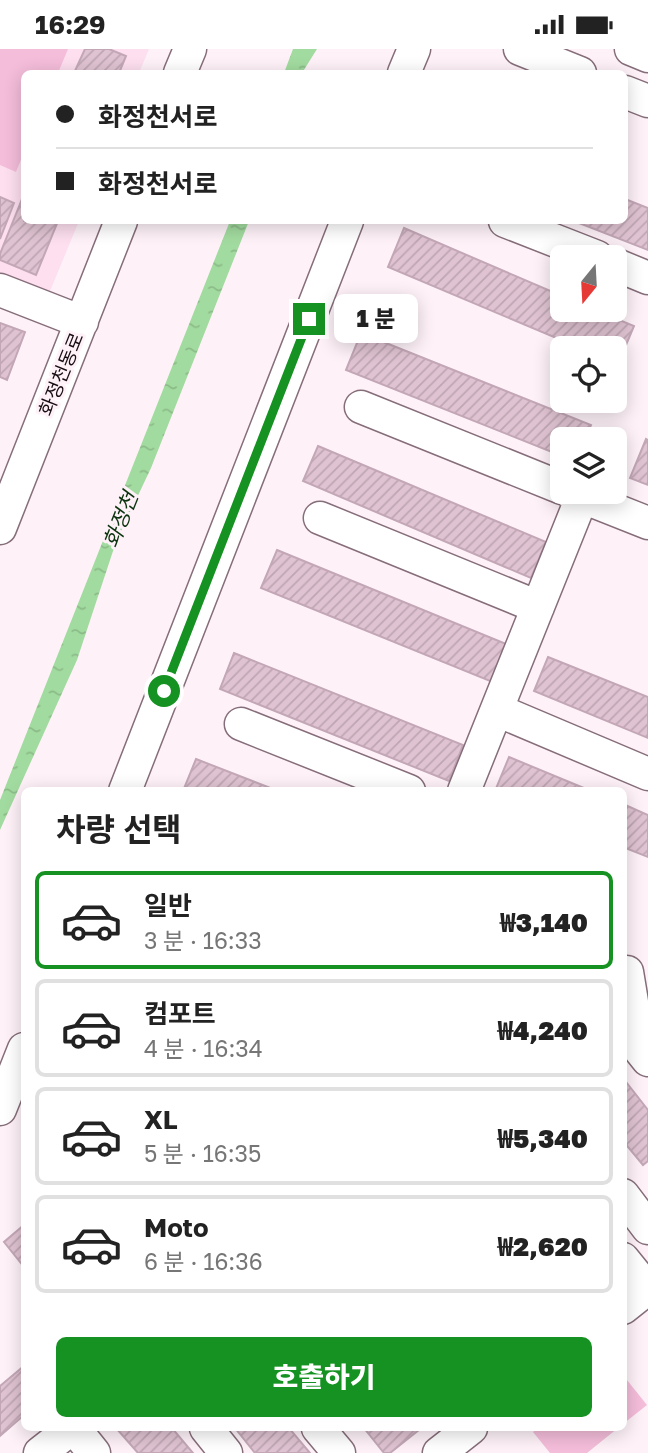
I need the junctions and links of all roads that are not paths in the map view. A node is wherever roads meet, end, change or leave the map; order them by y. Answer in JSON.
{"nodes":[{"id":1,"x":190,"y":49,"type":"edge"},
{"id":2,"x":414,"y":49,"type":"edge"},
{"id":3,"x":520,"y":49,"type":"edge"},
{"id":4,"x":631,"y":49,"type":"edge"},
{"id":5,"x":648,"y":56,"type":"edge"},
{"id":6,"x":181,"y":70,"type":"edge"},
{"id":7,"x":405,"y":70,"type":"edge"},
{"id":8,"x":572,"y":70,"type":"edge"},
{"id":9,"x":628,"y":93,"type":"edge"},
{"id":10,"x":648,"y":101,"type":"edge"},
{"id":11,"x":120,"y":224,"type":"edge"},
{"id":12,"x":346,"y":224,"type":"edge"},
{"id":13,"x":513,"y":224,"type":"edge"},
{"id":14,"x":566,"y":245,"type":"edge"},
{"id":15,"x":627,"y":269,"type":"edge"},
{"id":16,"x":648,"y":278,"type":"edge"},
{"id":17,"x":0,"y":290,"type":"edge"},
{"id":18,"x":82,"y":322,"type":"junction"},
{"id":19,"x":360,"y":407,"type":"dead end"},
{"id":20,"x":550,"y":484,"type":"edge"},
{"id":21,"x":568,"y":504,"type":"edge"},
{"id":22,"x":601,"y":504,"type":"edge"},
{"id":23,"x":320,"y":518,"type":"dead end"},
{"id":24,"x":648,"y":523,"type":"edge"},
{"id":25,"x":0,"y":528,"type":"edge"},
{"id":26,"x":538,"y":607,"type":"junction"},
{"id":27,"x":497,"y":710,"type":"junction"},
{"id":28,"x":241,"y":724,"type":"dead end"},
{"id":29,"x":648,"y":774,"type":"edge"},
{"id":30,"x":127,"y":787,"type":"edge"},
{"id":31,"x":399,"y":787,"type":"edge"},
{"id":32,"x":466,"y":787,"type":"edge"},
{"id":33,"x":633,"y":971,"type":"edge"},
{"id":34,"x":17,"y":1060,"type":"edge"},
{"id":35,"x":648,"y":1060,"type":"edge"},
{"id":36,"x":0,"y":1109,"type":"edge"},
{"id":37,"x":627,"y":1268,"type":"edge"},
{"id":38,"x":639,"y":1296,"type":"edge"},
{"id":39,"x":69,"y":1431,"type":"edge"},
{"id":40,"x":76,"y":1431,"type":"edge"},
{"id":41,"x":208,"y":1431,"type":"edge"},
{"id":42,"x":321,"y":1431,"type":"edge"},
{"id":43,"x":40,"y":1453,"type":"edge"},
{"id":44,"x":94,"y":1453,"type":"edge"},
{"id":45,"x":226,"y":1453,"type":"edge"},
{"id":46,"x":339,"y":1453,"type":"edge"}],
"edges":[{"from":1,"to":6,"type":"street"},
{"from":2,"to":7,"type":"street"},
{"from":3,"to":8,"type":"street"},
{"from":4,"to":5,"type":"street"},
{"from":9,"to":10,"type":"street"},
{"from":11,"to":18,"type":"street","name":"화정천동로"},
{"from":12,"to":30,"type":"street"},
{"from":13,"to":14,"type":"street"},
{"from":15,"to":16,"type":"street"},
{"from":17,"to":18,"type":"street"},
{"from":18,"to":25,"type":"street","name":"화정천동로"},
{"from":19,"to":20,"type":"street"},
{"from":21,"to":26,"type":"street"},
{"from":22,"to":24,"type":"street"},
{"from":23,"to":26,"type":"street"},
{"from":26,"to":27,"type":"street"},
{"from":27,"to":29,"type":"street"},
{"from":27,"to":32,"type":"street"},
{"from":28,"to":31,"type":"street"},
{"from":33,"to":35,"type":"street"},
{"from":34,"to":36,"type":"street"},
{"from":37,"to":38,"type":"street"},
{"from":39,"to":43,"type":"street"},
{"from":40,"to":44,"type":"street"},
{"from":41,"to":45,"type":"street"},
{"from":42,"to":46,"type":"street"}]}
